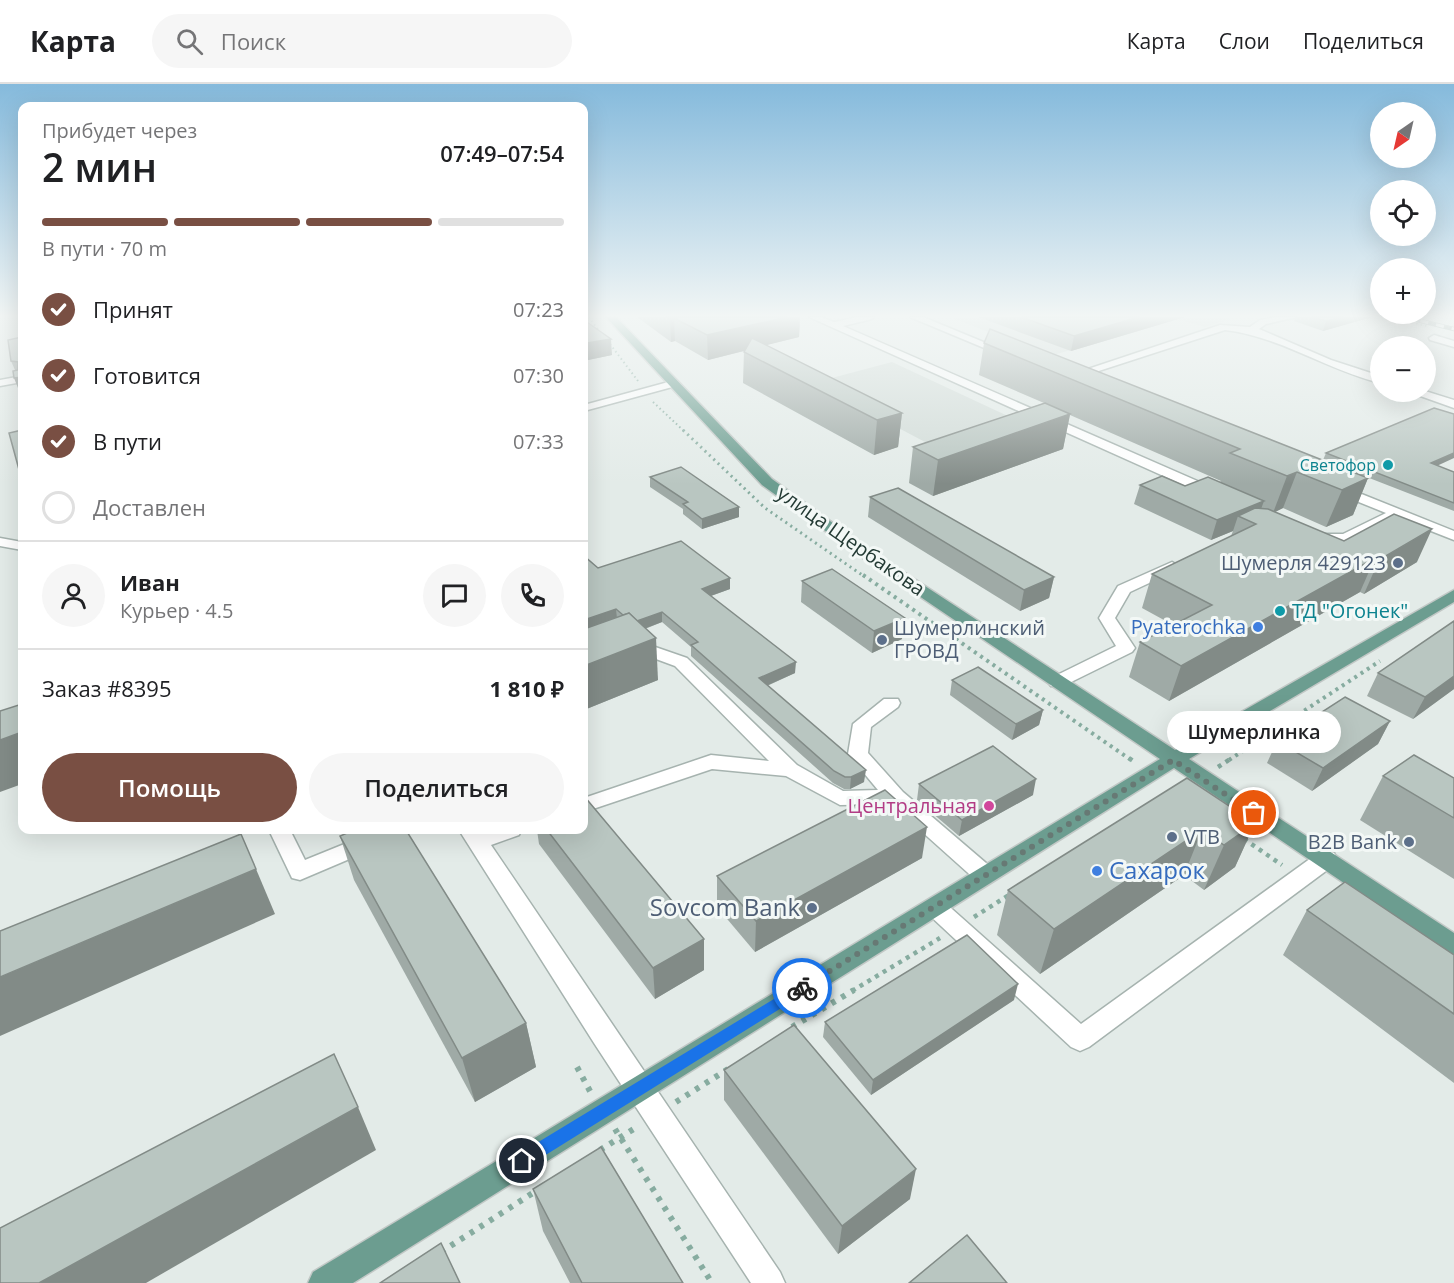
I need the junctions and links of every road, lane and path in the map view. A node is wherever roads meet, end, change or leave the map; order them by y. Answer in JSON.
{"nodes":[{"id":1,"x":662,"y":373,"type":"edge"},
{"id":2,"x":943,"y":373,"type":"edge"},
{"id":3,"x":1072,"y":373,"type":"edge"},
{"id":4,"x":18,"y":380,"type":"edge"},
{"id":5,"x":0,"y":383,"type":"edge"},
{"id":6,"x":672,"y":384,"type":"junction"},
{"id":7,"x":1089,"y":387,"type":"edge"},
{"id":8,"x":1436,"y":398,"type":"edge"},
{"id":9,"x":1454,"y":404,"type":"edge"},
{"id":10,"x":588,"y":407,"type":"edge"},
{"id":11,"x":1331,"y":486,"type":"edge"},
{"id":12,"x":1224,"y":498,"type":"edge"},
{"id":13,"x":1398,"y":513,"type":"junction"},
{"id":14,"x":1303,"y":535,"type":"edge"},
{"id":15,"x":1454,"y":536,"type":"edge"},
{"id":16,"x":0,"y":542,"type":"edge"},
{"id":17,"x":18,"y":545,"type":"edge"},
{"id":18,"x":1188,"y":559,"type":"edge"},
{"id":19,"x":1454,"y":595,"type":"edge"},
{"id":20,"x":614,"y":637,"type":"edge"},
{"id":21,"x":1386,"y":658,"type":"dead end"},
{"id":22,"x":1057,"y":682,"type":"junction"},
{"id":23,"x":891,"y":703,"type":"dead end"},
{"id":24,"x":1173,"y":760,"type":"junction"},
{"id":25,"x":790,"y":770,"type":"junction"},
{"id":26,"x":1201,"y":778,"type":"junction"},
{"id":27,"x":896,"y":797,"type":"junction"},
{"id":28,"x":588,"y":804,"type":"edge"},
{"id":29,"x":1233,"y":831,"type":"edge"},
{"id":30,"x":282,"y":834,"type":"edge"},
{"id":31,"x":389,"y":834,"type":"edge"},
{"id":32,"x":474,"y":835,"type":"edge"},
{"id":33,"x":1326,"y":859,"type":"junction"},
{"id":34,"x":985,"y":875,"type":"junction"},
{"id":35,"x":1300,"y":878,"type":"junction"},
{"id":36,"x":1017,"y":890,"type":"edge"},
{"id":37,"x":935,"y":906,"type":"junction"},
{"id":38,"x":957,"y":927,"type":"junction"},
{"id":39,"x":1454,"y":945,"type":"edge"},
{"id":40,"x":785,"y":1032,"type":"edge"},
{"id":41,"x":736,"y":1064,"type":"edge"},
{"id":42,"x":577,"y":1067,"type":"dead end"},
{"id":43,"x":640,"y":1089,"type":"junction"},
{"id":44,"x":601,"y":1112,"type":"junction"},
{"id":45,"x":657,"y":1114,"type":"junction"},
{"id":46,"x":621,"y":1137,"type":"junction"},
{"id":47,"x":591,"y":1156,"type":"edge"},
{"id":48,"x":541,"y":1188,"type":"edge"},
{"id":49,"x":432,"y":1258,"type":"edge"},
{"id":50,"x":324,"y":1283,"type":"edge"},
{"id":51,"x":712,"y":1283,"type":"edge"},
{"id":52,"x":769,"y":1283,"type":"edge"}],
"edges":[{"from":1,"to":6,"type":"main road","name":"улица Щербакова"},
{"from":2,"to":12,"type":"street"},
{"from":3,"to":7,"type":"street"},
{"from":4,"to":5,"type":"street"},
{"from":6,"to":10,"type":"street"},
{"from":6,"to":22,"type":"main road","name":"улица Щербакова"},
{"from":8,"to":9,"type":"street"},
{"from":11,"to":13,"type":"street"},
{"from":13,"to":14,"type":"street"},
{"from":13,"to":15,"type":"street"},
{"from":16,"to":17,"type":"street"},
{"from":18,"to":22,"type":"street"},
{"from":19,"to":24,"type":"main road"},
{"from":20,"to":25,"type":"street"},
{"from":21,"to":26,"type":"path"},
{"from":22,"to":24,"type":"main road","name":"улица Щербакова"},
{"from":23,"to":27,"type":"street"},
{"from":24,"to":26,"type":"main road","name":"улица Щербакова"},
{"from":24,"to":34,"type":"main road"},
{"from":25,"to":27,"type":"street"},
{"from":25,"to":28,"type":"street"},
{"from":26,"to":33,"type":"main road","name":"улица Щербакова"},
{"from":27,"to":34,"type":"street"},
{"from":29,"to":35,"type":"path"},
{"from":30,"to":31,"type":"street"},
{"from":32,"to":43,"type":"street"},
{"from":33,"to":35,"type":"street"},
{"from":33,"to":39,"type":"main road","name":"улица Щербакова"},
{"from":34,"to":37,"type":"main road"},
{"from":35,"to":38,"type":"street"},
{"from":36,"to":38,"type":"path"},
{"from":37,"to":38,"type":"street"},
{"from":37,"to":43,"type":"main road"},
{"from":38,"to":40,"type":"path"},
{"from":41,"to":45,"type":"path"},
{"from":42,"to":44,"type":"path"},
{"from":43,"to":44,"type":"main road"},
{"from":43,"to":45,"type":"street"},
{"from":44,"to":46,"type":"path"},
{"from":44,"to":50,"type":"main road"},
{"from":45,"to":46,"type":"path"},
{"from":45,"to":52,"type":"street"},
{"from":46,"to":47,"type":"path"},
{"from":46,"to":51,"type":"path"},
{"from":48,"to":49,"type":"path"}]}
